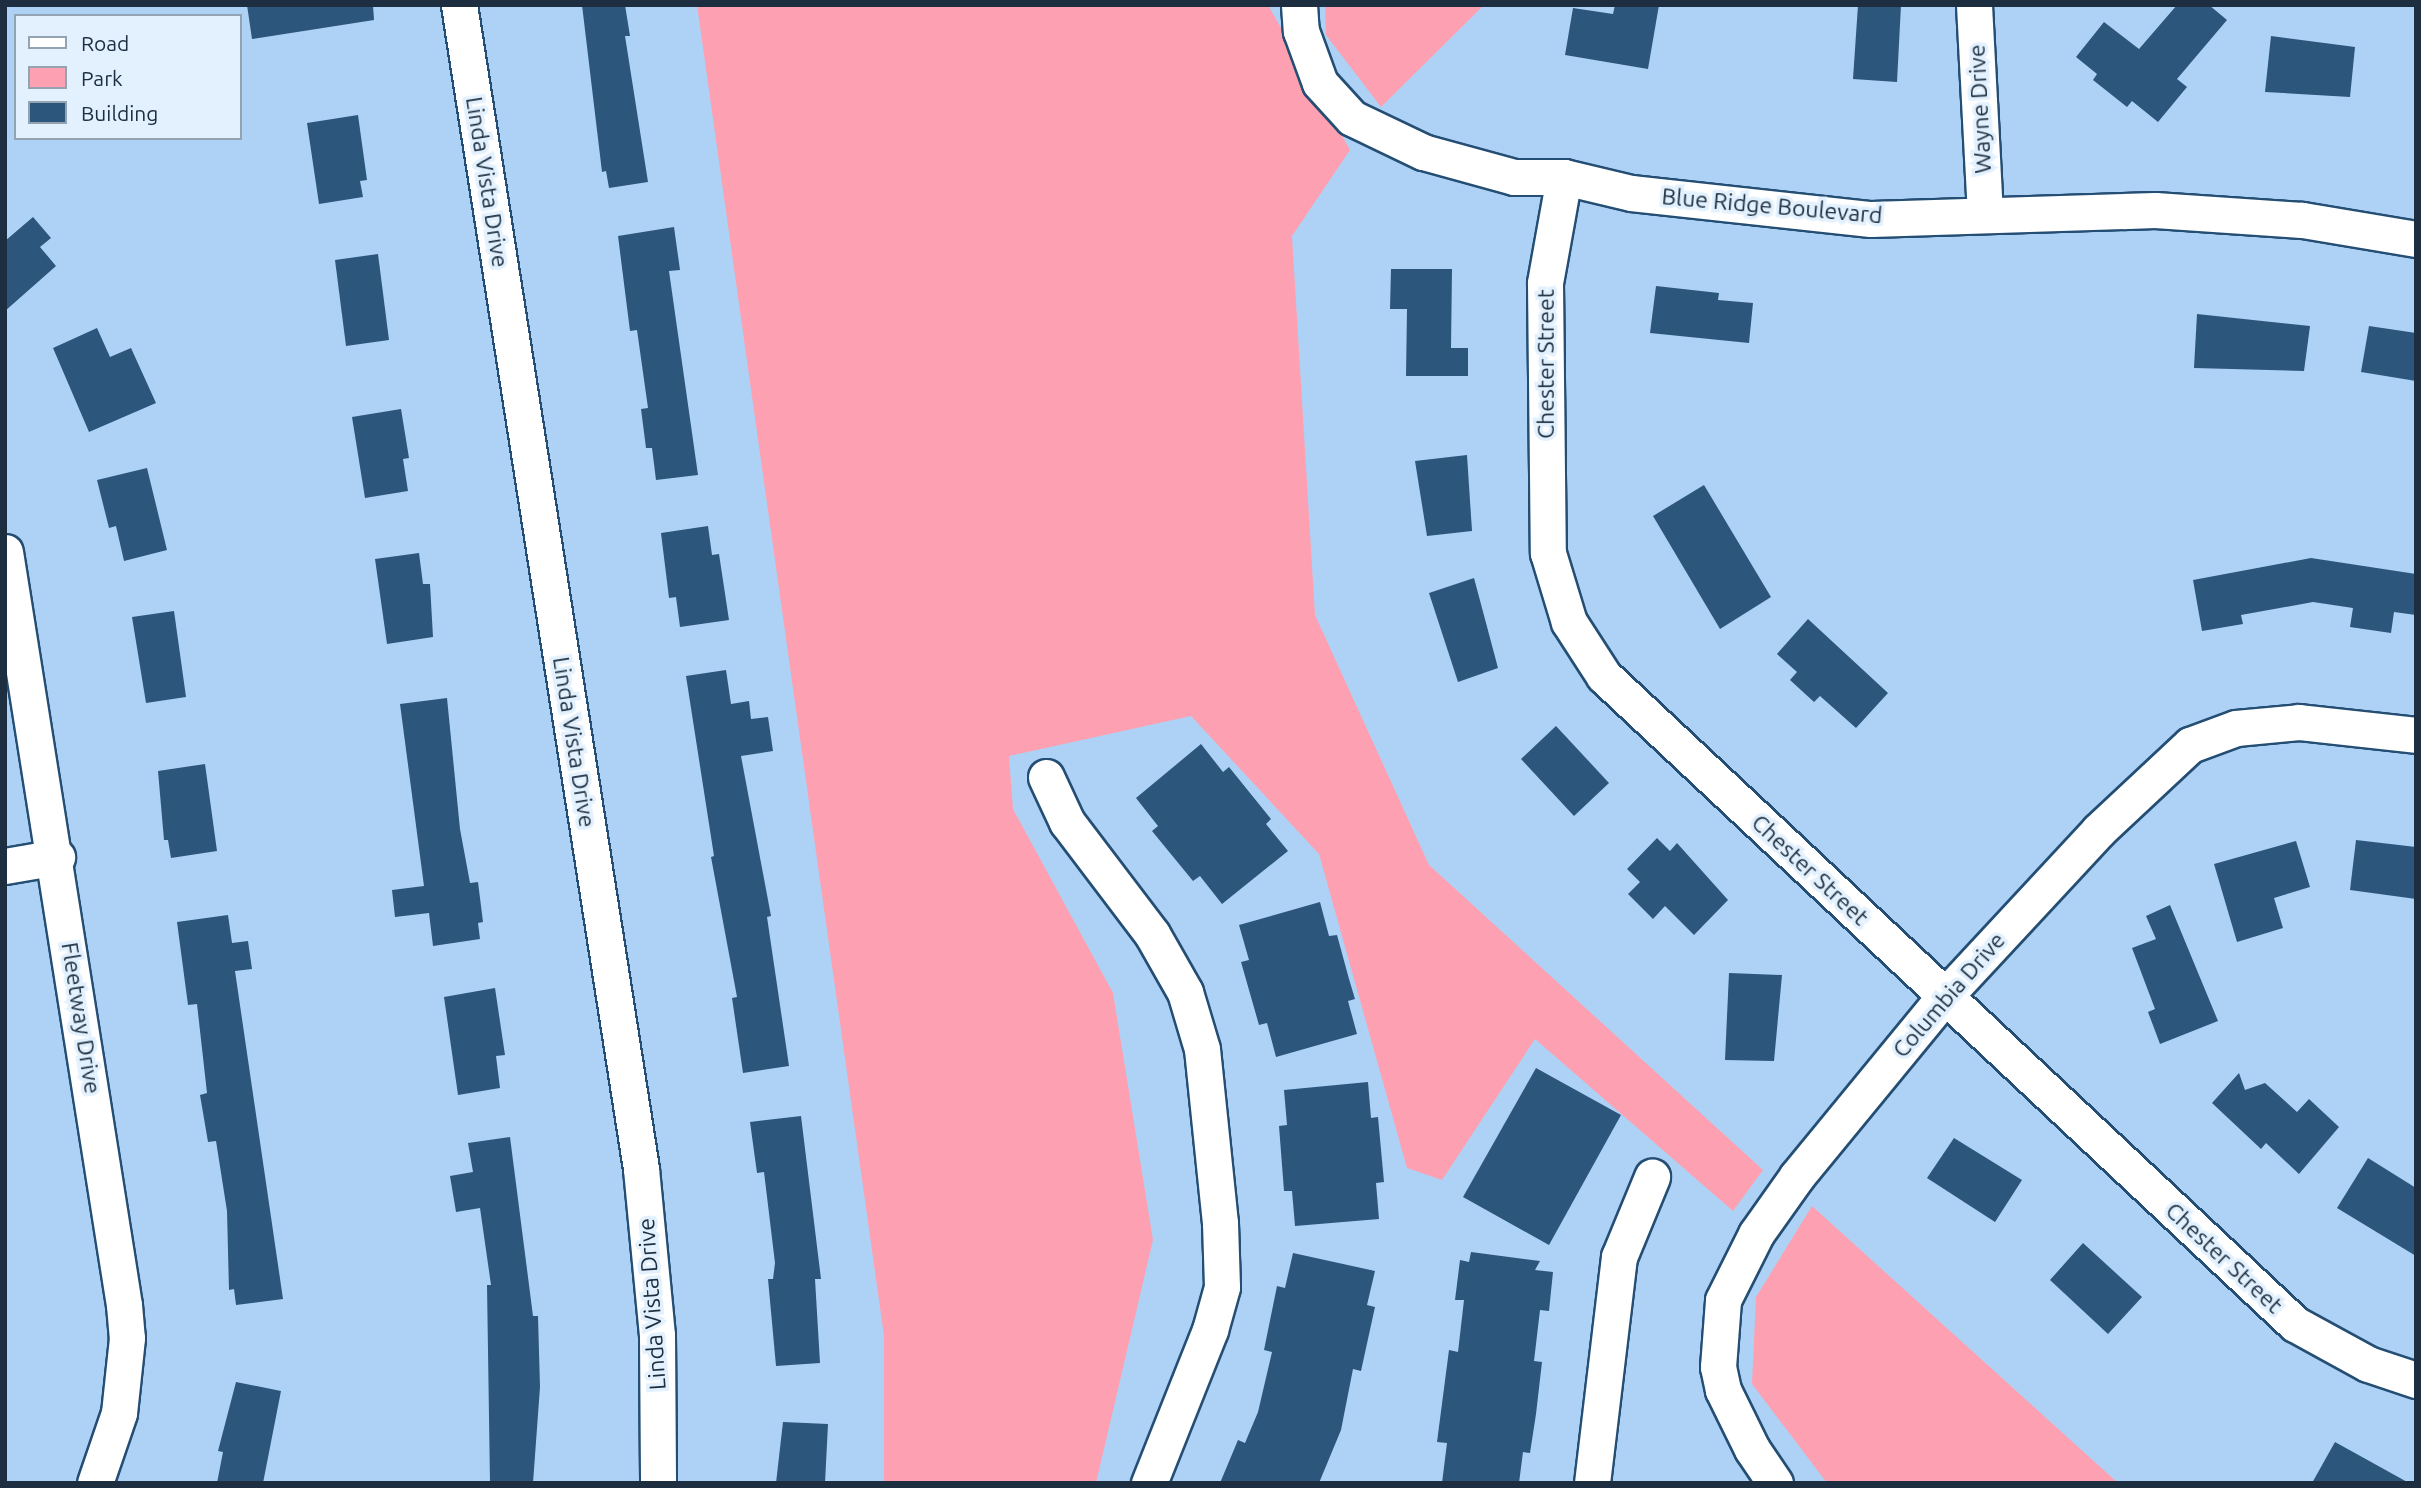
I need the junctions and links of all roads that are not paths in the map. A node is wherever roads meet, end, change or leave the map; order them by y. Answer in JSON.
{"nodes":[{"id":1,"x":458,"y":5,"type":"edge"},
{"id":2,"x":1298,"y":5,"type":"edge"},
{"id":3,"x":1974,"y":5,"type":"edge"},
{"id":4,"x":1564,"y":177,"type":"junction"},
{"id":5,"x":1985,"y":213,"type":"junction"},
{"id":6,"x":2416,"y":239,"type":"edge"},
{"id":7,"x":5,"y":552,"type":"edge"},
{"id":8,"x":2416,"y":735,"type":"edge"},
{"id":9,"x":1046,"y":777,"type":"dead end"},
{"id":10,"x":57,"y":858,"type":"junction"},
{"id":11,"x":5,"y":866,"type":"edge"},
{"id":12,"x":1944,"y":997,"type":"junction"},
{"id":13,"x":1652,"y":1177,"type":"dead end"},
{"id":14,"x":2416,"y":1380,"type":"edge"},
{"id":15,"x":95,"y":1483,"type":"edge"},
{"id":16,"x":658,"y":1483,"type":"edge"},
{"id":17,"x":1149,"y":1483,"type":"edge"},
{"id":18,"x":1592,"y":1483,"type":"edge"},
{"id":19,"x":1775,"y":1483,"type":"edge"}],
"edges":[{"from":1,"to":16,"type":"street","name":"Linda Vista Drive"},
{"from":2,"to":4,"type":"street","name":"Blue Ridge Boulevard"},
{"from":3,"to":5,"type":"street","name":"Wayne Drive"},
{"from":4,"to":5,"type":"street","name":"Blue Ridge Boulevard"},
{"from":4,"to":12,"type":"street","name":"Chester Street"},
{"from":5,"to":6,"type":"street","name":"Blue Ridge Boulevard"},
{"from":7,"to":10,"type":"street","name":"Fleetway Drive"},
{"from":8,"to":12,"type":"street","name":"Columbia Drive"},
{"from":9,"to":17,"type":"street"},
{"from":10,"to":11,"type":"street"},
{"from":10,"to":15,"type":"street","name":"Fleetway Drive"},
{"from":12,"to":14,"type":"street","name":"Chester Street"},
{"from":12,"to":19,"type":"street","name":"Columbia Drive"},
{"from":13,"to":18,"type":"street"}]}
